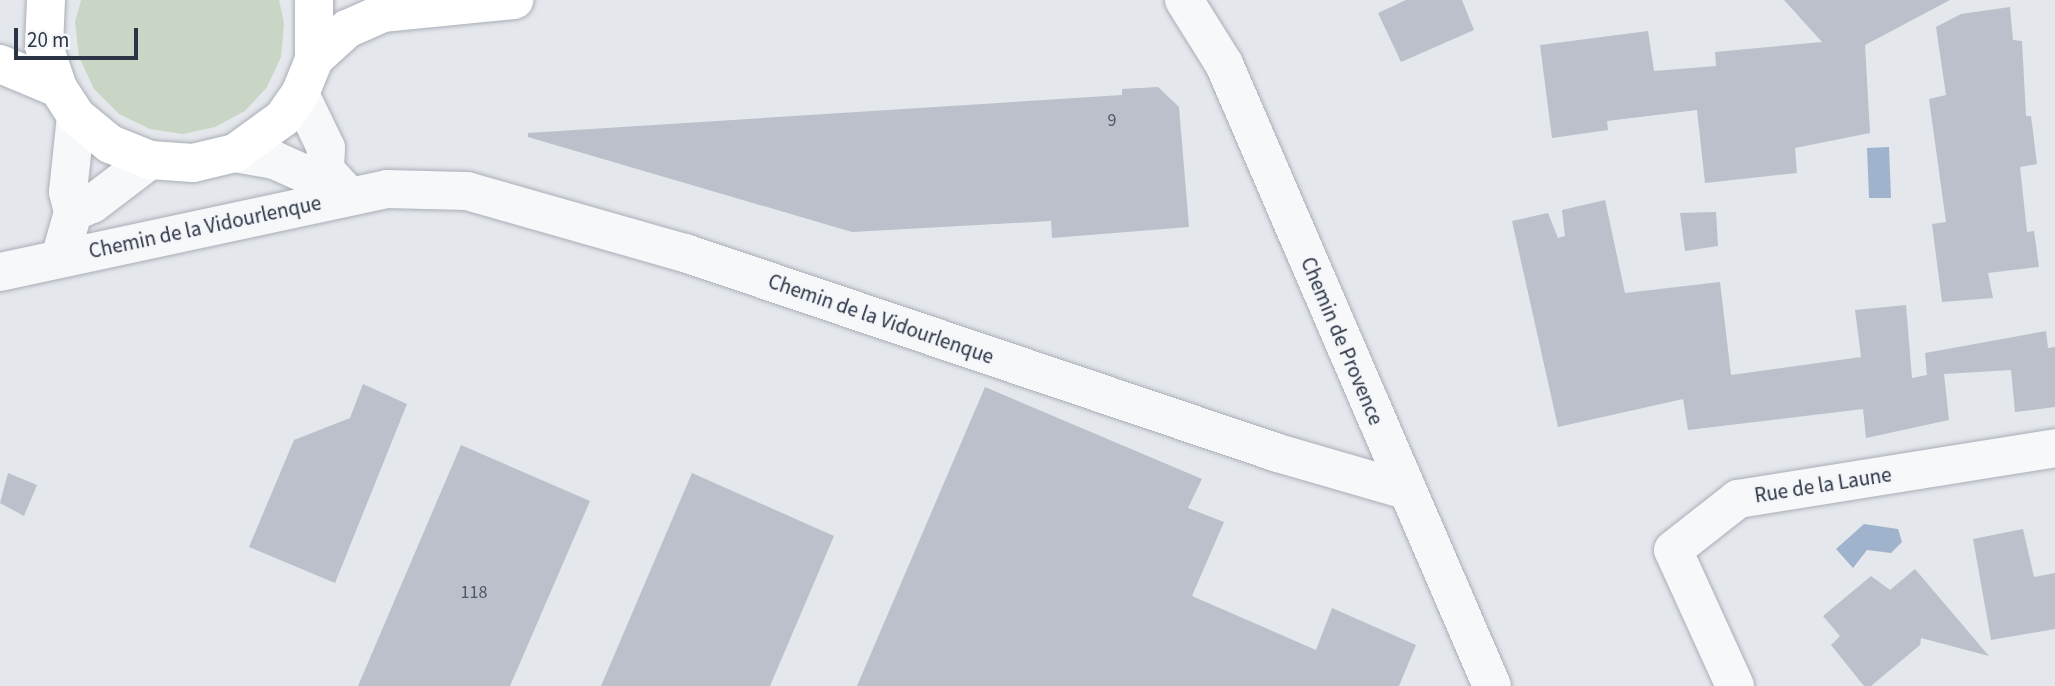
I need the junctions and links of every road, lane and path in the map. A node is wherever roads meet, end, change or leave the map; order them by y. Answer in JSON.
{"nodes":[{"id":1,"x":46,"y":0,"type":"edge"},
{"id":2,"x":314,"y":0,"type":"edge"},
{"id":3,"x":514,"y":0,"type":"edge"},
{"id":4,"x":1184,"y":0,"type":"edge"},
{"id":5,"x":314,"y":59,"type":"junction"},
{"id":6,"x":0,"y":64,"type":"edge"},
{"id":7,"x":300,"y":94,"type":"junction"},
{"id":8,"x":67,"y":102,"type":"junction"},
{"id":9,"x":234,"y":153,"type":"junction"},
{"id":10,"x":150,"y":160,"type":"junction"},
{"id":11,"x":337,"y":183,"type":"junction"},
{"id":12,"x":74,"y":212,"type":"junction"},
{"id":13,"x":60,"y":258,"type":"junction"},
{"id":14,"x":0,"y":272,"type":"edge"},
{"id":15,"x":2055,"y":448,"type":"edge"},
{"id":16,"x":1405,"y":490,"type":"junction"},
{"id":17,"x":1492,"y":686,"type":"edge"},
{"id":18,"x":1735,"y":686,"type":"edge"}],
"edges":[{"from":1,"to":8,"type":"main road"},
{"from":2,"to":5,"type":"main road"},
{"from":3,"to":5,"type":"main road"},
{"from":4,"to":16,"type":"street","name":"Chemin de Provence"},
{"from":5,"to":7,"type":"main road"},
{"from":6,"to":8,"type":"main road"},
{"from":7,"to":9,"type":"main road"},
{"from":7,"to":11,"type":"street","name":"Chemin de la Vidourlenque"},
{"from":8,"to":10,"type":"main road"},
{"from":8,"to":12,"type":"street","name":"Chemin de la Vidourlenque"},
{"from":9,"to":10,"type":"main road"},
{"from":9,"to":11,"type":"street","name":"Chemin de la Vidourlenque"},
{"from":10,"to":12,"type":"street","name":"Chemin de la Vidourlenque"},
{"from":11,"to":13,"type":"street","name":"Chemin de la Vidourlenque"},
{"from":11,"to":16,"type":"street","name":"Chemin de la Vidourlenque"},
{"from":12,"to":13,"type":"street","name":"Chemin de la Vidourlenque"},
{"from":13,"to":14,"type":"street","name":"Chemin de la Vidourlenque"},
{"from":15,"to":18,"type":"street","name":"Rue de la Laune"},
{"from":16,"to":17,"type":"street","name":"Chemin de Provence"}]}
